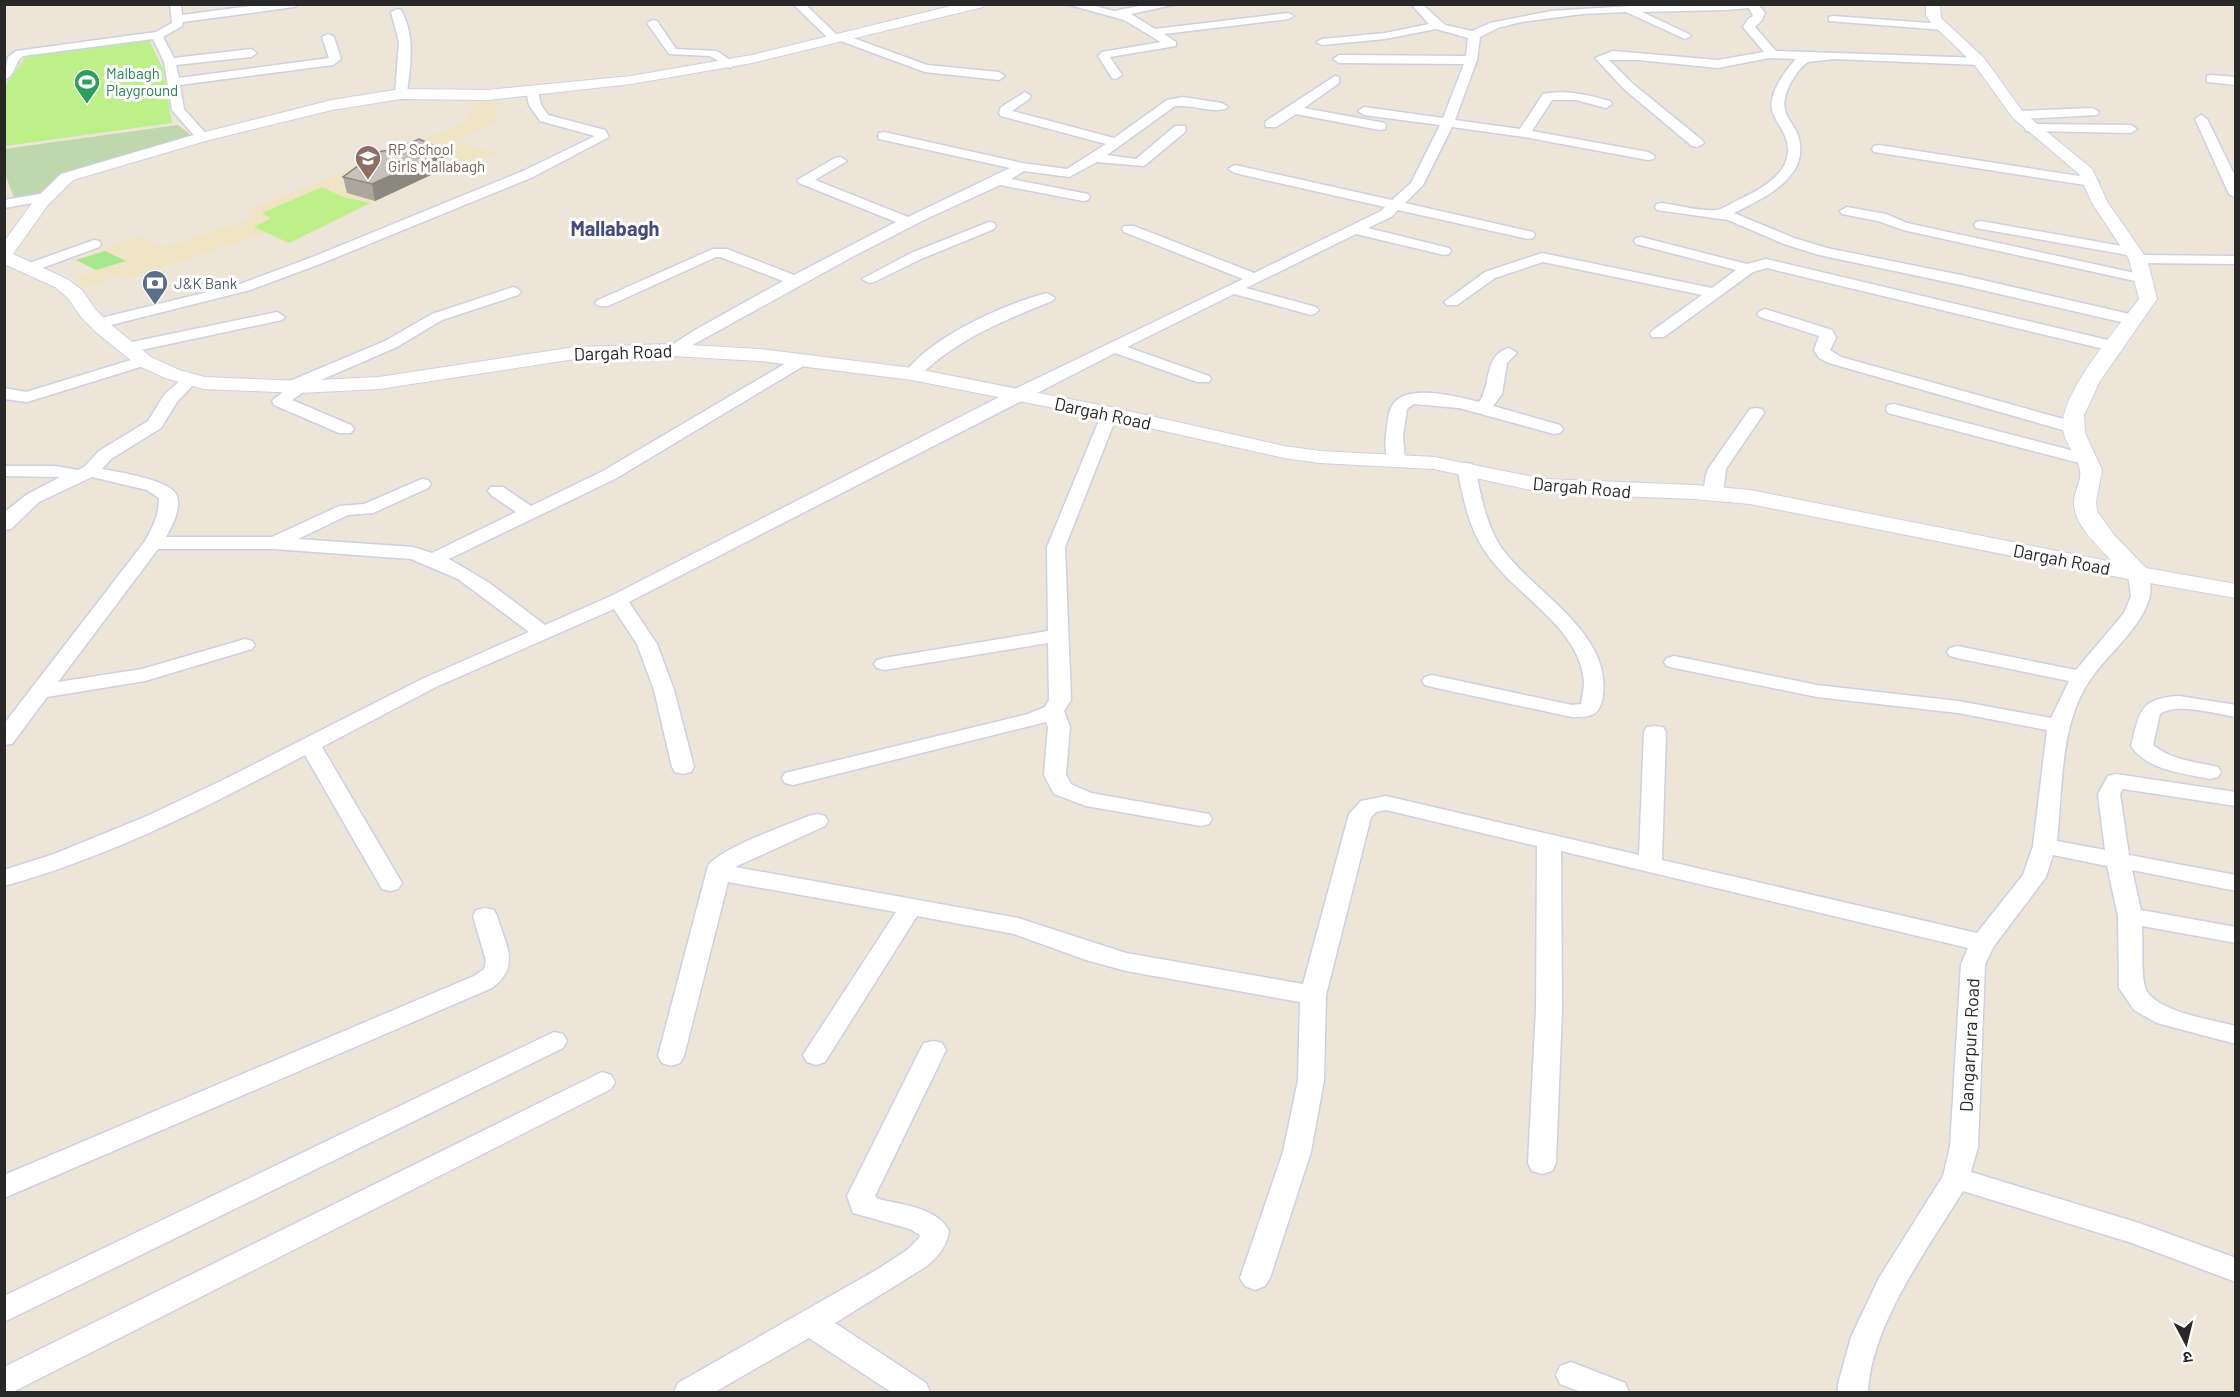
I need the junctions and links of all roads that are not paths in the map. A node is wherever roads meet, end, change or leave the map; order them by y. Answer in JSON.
{"nodes":[{"id":1,"x":175,"y":4,"type":"edge"},
{"id":2,"x":294,"y":4,"type":"edge"},
{"id":3,"x":798,"y":4,"type":"edge"},
{"id":4,"x":978,"y":4,"type":"edge"},
{"id":5,"x":1071,"y":4,"type":"edge"},
{"id":6,"x":1172,"y":4,"type":"edge"},
{"id":7,"x":1416,"y":4,"type":"edge"},
{"id":8,"x":1751,"y":4,"type":"edge"},
{"id":9,"x":1933,"y":4,"type":"edge"},
{"id":10,"x":957,"y":7,"type":"edge"},
{"id":11,"x":1629,"y":9,"type":"junction"},
{"id":12,"x":397,"y":12,"type":"dead end"},
{"id":13,"x":1118,"y":13,"type":"junction"},
{"id":14,"x":1288,"y":16,"type":"dead end"},
{"id":15,"x":179,"y":19,"type":"junction"},
{"id":16,"x":1833,"y":19,"type":"dead end"},
{"id":17,"x":652,"y":23,"type":"dead end"},
{"id":18,"x":1436,"y":26,"type":"junction"},
{"id":19,"x":1944,"y":27,"type":"junction"},
{"id":20,"x":1156,"y":32,"type":"junction"},
{"id":21,"x":158,"y":35,"type":"junction"},
{"id":22,"x":1474,"y":35,"type":"junction"},
{"id":23,"x":1685,"y":36,"type":"dead end"},
{"id":24,"x":328,"y":37,"type":"dead end"},
{"id":25,"x":838,"y":38,"type":"junction"},
{"id":26,"x":1322,"y":42,"type":"dead end"},
{"id":27,"x":251,"y":53,"type":"dead end"},
{"id":28,"x":1772,"y":54,"type":"junction"},
{"id":29,"x":1815,"y":57,"type":"junction"},
{"id":30,"x":1339,"y":59,"type":"dead end"},
{"id":31,"x":9,"y":60,"type":"edge"},
{"id":32,"x":1471,"y":60,"type":"junction"},
{"id":33,"x":170,"y":62,"type":"junction"},
{"id":34,"x":1978,"y":62,"type":"junction"},
{"id":35,"x":730,"y":64,"type":"junction"},
{"id":36,"x":1116,"y":75,"type":"dead end"},
{"id":37,"x":4,"y":76,"type":"edge"},
{"id":38,"x":999,"y":76,"type":"dead end"},
{"id":39,"x":2211,"y":79,"type":"dead end"},
{"id":40,"x":1335,"y":80,"type":"dead end"},
{"id":41,"x":2235,"y":81,"type":"edge"},
{"id":42,"x":174,"y":82,"type":"junction"},
{"id":43,"x":532,"y":91,"type":"junction"},
{"id":44,"x":401,"y":94,"type":"junction"},
{"id":45,"x":1025,"y":96,"type":"dead end"},
{"id":46,"x":1606,"y":104,"type":"dead end"},
{"id":47,"x":1222,"y":107,"type":"dead end"},
{"id":48,"x":1295,"y":110,"type":"junction"},
{"id":49,"x":1364,"y":111,"type":"dead end"},
{"id":50,"x":2092,"y":112,"type":"dead end"},
{"id":51,"x":2201,"y":119,"type":"dead end"},
{"id":52,"x":2024,"y":122,"type":"junction"},
{"id":53,"x":1271,"y":124,"type":"dead end"},
{"id":54,"x":1445,"y":128,"type":"junction"},
{"id":55,"x":1180,"y":129,"type":"dead end"},
{"id":56,"x":2131,"y":129,"type":"dead end"},
{"id":57,"x":1524,"y":133,"type":"junction"},
{"id":58,"x":203,"y":136,"type":"junction"},
{"id":59,"x":884,"y":136,"type":"dead end"},
{"id":60,"x":1115,"y":142,"type":"junction"},
{"id":61,"x":1696,"y":143,"type":"dead end"},
{"id":62,"x":1880,"y":149,"type":"dead end"},
{"id":63,"x":1648,"y":156,"type":"dead end"},
{"id":64,"x":1095,"y":158,"type":"junction"},
{"id":65,"x":840,"y":161,"type":"dead end"},
{"id":66,"x":1022,"y":167,"type":"junction"},
{"id":67,"x":1235,"y":169,"type":"dead end"},
{"id":68,"x":1000,"y":181,"type":"junction"},
{"id":69,"x":2092,"y":182,"type":"junction"},
{"id":70,"x":2235,"y":194,"type":"edge"},
{"id":71,"x":46,"y":197,"type":"junction"},
{"id":72,"x":1083,"y":197,"type":"dead end"},
{"id":73,"x":4,"y":204,"type":"edge"},
{"id":74,"x":1396,"y":205,"type":"junction"},
{"id":75,"x":1662,"y":207,"type":"dead end"},
{"id":76,"x":1847,"y":210,"type":"dead end"},
{"id":77,"x":1721,"y":214,"type":"junction"},
{"id":78,"x":908,"y":222,"type":"junction"},
{"id":79,"x":1981,"y":225,"type":"dead end"},
{"id":80,"x":989,"y":226,"type":"dead end"},
{"id":81,"x":1129,"y":229,"type":"dead end"},
{"id":82,"x":1357,"y":230,"type":"junction"},
{"id":83,"x":1528,"y":235,"type":"dead end"},
{"id":84,"x":874,"y":241,"type":"junction"},
{"id":85,"x":1641,"y":241,"type":"dead end"},
{"id":86,"x":94,"y":244,"type":"dead end"},
{"id":87,"x":1444,"y":251,"type":"dead end"},
{"id":88,"x":916,"y":256,"type":"junction"},
{"id":89,"x":2136,"y":256,"type":"junction"},
{"id":90,"x":11,"y":260,"type":"edge"},
{"id":91,"x":2235,"y":260,"type":"edge"},
{"id":92,"x":1748,"y":268,"type":"junction"},
{"id":93,"x":869,"y":279,"type":"dead end"},
{"id":94,"x":1257,"y":279,"type":"junction"},
{"id":95,"x":2144,"y":279,"type":"junction"},
{"id":96,"x":795,"y":281,"type":"junction"},
{"id":97,"x":1235,"y":290,"type":"junction"},
{"id":98,"x":513,"y":292,"type":"dead end"},
{"id":99,"x":1714,"y":293,"type":"junction"},
{"id":100,"x":1047,"y":298,"type":"dead end"},
{"id":101,"x":1452,"y":302,"type":"dead end"},
{"id":102,"x":603,"y":303,"type":"dead end"},
{"id":103,"x":1311,"y":310,"type":"dead end"},
{"id":104,"x":1765,"y":314,"type":"dead end"},
{"id":105,"x":277,"y":317,"type":"dead end"},
{"id":106,"x":2134,"y":320,"type":"junction"},
{"id":107,"x":99,"y":324,"type":"junction"},
{"id":108,"x":1658,"y":334,"type":"dead end"},
{"id":109,"x":2112,"y":346,"type":"junction"},
{"id":110,"x":127,"y":348,"type":"junction"},
{"id":111,"x":1115,"y":348,"type":"junction"},
{"id":112,"x":672,"y":350,"type":"junction"},
{"id":113,"x":1509,"y":352,"type":"dead end"},
{"id":114,"x":804,"y":359,"type":"junction"},
{"id":115,"x":144,"y":361,"type":"junction"},
{"id":116,"x":912,"y":374,"type":"junction"},
{"id":117,"x":1203,"y":379,"type":"dead end"},
{"id":118,"x":190,"y":380,"type":"junction"},
{"id":119,"x":295,"y":387,"type":"junction"},
{"id":120,"x":4,"y":393,"type":"edge"},
{"id":121,"x":1016,"y":396,"type":"junction"},
{"id":122,"x":1483,"y":408,"type":"junction"},
{"id":123,"x":1894,"y":410,"type":"dead end"},
{"id":124,"x":1756,"y":412,"type":"dead end"},
{"id":125,"x":1110,"y":414,"type":"junction"},
{"id":126,"x":2072,"y":427,"type":"junction"},
{"id":127,"x":345,"y":429,"type":"dead end"},
{"id":128,"x":1554,"y":429,"type":"dead end"},
{"id":129,"x":1396,"y":459,"type":"junction"},
{"id":130,"x":2087,"y":460,"type":"junction"},
{"id":131,"x":1466,"y":468,"type":"junction"},
{"id":132,"x":4,"y":471,"type":"edge"},
{"id":133,"x":84,"y":473,"type":"junction"},
{"id":134,"x":422,"y":484,"type":"dead end"},
{"id":135,"x":497,"y":491,"type":"dead end"},
{"id":136,"x":1714,"y":493,"type":"junction"},
{"id":137,"x":531,"y":514,"type":"junction"},
{"id":138,"x":4,"y":525,"type":"edge"},
{"id":139,"x":153,"y":543,"type":"junction"},
{"id":140,"x":274,"y":543,"type":"junction"},
{"id":141,"x":436,"y":558,"type":"junction"},
{"id":142,"x":2138,"y":574,"type":"junction"},
{"id":143,"x":2235,"y":591,"type":"edge"},
{"id":144,"x":618,"y":600,"type":"junction"},
{"id":145,"x":542,"y":632,"type":"junction"},
{"id":146,"x":1058,"y":635,"type":"junction"},
{"id":147,"x":245,"y":645,"type":"dead end"},
{"id":148,"x":1957,"y":652,"type":"dead end"},
{"id":149,"x":1674,"y":662,"type":"dead end"},
{"id":150,"x":884,"y":664,"type":"dead end"},
{"id":151,"x":2081,"y":677,"type":"junction"},
{"id":152,"x":1432,"y":681,"type":"dead end"},
{"id":153,"x":43,"y":691,"type":"junction"},
{"id":154,"x":1053,"y":711,"type":"junction"},
{"id":155,"x":2235,"y":711,"type":"edge"},
{"id":156,"x":2058,"y":726,"type":"junction"},
{"id":157,"x":1655,"y":732,"type":"dead end"},
{"id":158,"x":4,"y":739,"type":"edge"},
{"id":159,"x":309,"y":743,"type":"junction"},
{"id":160,"x":683,"y":767,"type":"dead end"},
{"id":161,"x":2210,"y":772,"type":"dead end"},
{"id":162,"x":793,"y":778,"type":"dead end"},
{"id":163,"x":2235,"y":799,"type":"edge"},
{"id":164,"x":1201,"y":819,"type":"dead end"},
{"id":165,"x":817,"y":822,"type":"dead end"},
{"id":166,"x":1550,"y":841,"type":"junction"},
{"id":167,"x":2045,"y":846,"type":"junction"},
{"id":168,"x":2118,"y":861,"type":"junction"},
{"id":169,"x":1650,"y":864,"type":"junction"},
{"id":170,"x":717,"y":872,"type":"junction"},
{"id":171,"x":4,"y":878,"type":"edge"},
{"id":172,"x":390,"y":883,"type":"dead end"},
{"id":173,"x":2235,"y":883,"type":"edge"},
{"id":174,"x":911,"y":907,"type":"junction"},
{"id":175,"x":484,"y":916,"type":"dead end"},
{"id":176,"x":2130,"y":916,"type":"junction"},
{"id":177,"x":2235,"y":935,"type":"edge"},
{"id":178,"x":1983,"y":943,"type":"junction"},
{"id":179,"x":1313,"y":995,"type":"junction"},
{"id":180,"x":2235,"y":1035,"type":"edge"},
{"id":181,"x":554,"y":1041,"type":"dead end"},
{"id":182,"x":933,"y":1050,"type":"dead end"},
{"id":183,"x":816,"y":1055,"type":"dead end"},
{"id":184,"x":671,"y":1056,"type":"dead end"},
{"id":185,"x":602,"y":1082,"type":"dead end"},
{"id":186,"x":1542,"y":1163,"type":"dead end"},
{"id":187,"x":1956,"y":1178,"type":"junction"},
{"id":188,"x":4,"y":1187,"type":"edge"},
{"id":189,"x":2235,"y":1270,"type":"edge"},
{"id":190,"x":1255,"y":1278,"type":"dead end"},
{"id":191,"x":4,"y":1310,"type":"edge"},
{"id":192,"x":810,"y":1322,"type":"junction"},
{"id":193,"x":1571,"y":1376,"type":"dead end"},
{"id":194,"x":4,"y":1382,"type":"edge"},
{"id":195,"x":689,"y":1392,"type":"edge"},
{"id":196,"x":915,"y":1392,"type":"edge"},
{"id":197,"x":1614,"y":1392,"type":"edge"},
{"id":198,"x":1853,"y":1392,"type":"edge"}],
"edges":[{"from":1,"to":15,"type":"street"},
{"from":2,"to":15,"type":"street"},
{"from":3,"to":25,"type":"street"},
{"from":4,"to":10,"type":"street"},
{"from":5,"to":13,"type":"street"},
{"from":6,"to":13,"type":"street"},
{"from":7,"to":18,"type":"street"},
{"from":8,"to":11,"type":"street"},
{"from":8,"to":28,"type":"street"},
{"from":9,"to":19,"type":"street"},
{"from":10,"to":25,"type":"street"},
{"from":11,"to":22,"type":"street"},
{"from":11,"to":23,"type":"street"},
{"from":12,"to":44,"type":"street"},
{"from":13,"to":20,"type":"street"},
{"from":14,"to":20,"type":"street"},
{"from":15,"to":21,"type":"street"},
{"from":16,"to":19,"type":"street"},
{"from":17,"to":35,"type":"street"},
{"from":18,"to":22,"type":"street"},
{"from":18,"to":26,"type":"street"},
{"from":19,"to":34,"type":"street"},
{"from":20,"to":36,"type":"street"},
{"from":21,"to":31,"type":"street"},
{"from":21,"to":33,"type":"street"},
{"from":22,"to":32,"type":"street"},
{"from":24,"to":42,"type":"street"},
{"from":25,"to":35,"type":"street"},
{"from":25,"to":38,"type":"street"},
{"from":27,"to":33,"type":"street"},
{"from":28,"to":29,"type":"street"},
{"from":28,"to":61,"type":"street"},
{"from":29,"to":34,"type":"street"},
{"from":29,"to":77,"type":"street"},
{"from":30,"to":32,"type":"street"},
{"from":31,"to":37,"type":"street"},
{"from":32,"to":54,"type":"street"},
{"from":33,"to":42,"type":"street"},
{"from":34,"to":52,"type":"street"},
{"from":35,"to":43,"type":"street"},
{"from":39,"to":41,"type":"street"},
{"from":40,"to":48,"type":"street"},
{"from":42,"to":58,"type":"street"},
{"from":43,"to":44,"type":"street"},
{"from":43,"to":107,"type":"street"},
{"from":44,"to":58,"type":"street"},
{"from":45,"to":60,"type":"street"},
{"from":46,"to":57,"type":"street"},
{"from":47,"to":60,"type":"street"},
{"from":48,"to":53,"type":"street"},
{"from":48,"to":54,"type":"street"},
{"from":49,"to":54,"type":"street"},
{"from":50,"to":52,"type":"street"},
{"from":51,"to":70,"type":"street"},
{"from":52,"to":56,"type":"street"},
{"from":52,"to":69,"type":"street"},
{"from":54,"to":57,"type":"street"},
{"from":54,"to":74,"type":"street"},
{"from":55,"to":64,"type":"street"},
{"from":57,"to":63,"type":"street"},
{"from":58,"to":71,"type":"street"},
{"from":59,"to":66,"type":"street"},
{"from":60,"to":64,"type":"street"},
{"from":62,"to":69,"type":"street"},
{"from":64,"to":66,"type":"street"},
{"from":65,"to":78,"type":"street"},
{"from":66,"to":68,"type":"street"},
{"from":67,"to":74,"type":"street"},
{"from":68,"to":72,"type":"street"},
{"from":68,"to":78,"type":"street"},
{"from":69,"to":89,"type":"street"},
{"from":71,"to":73,"type":"street"},
{"from":71,"to":90,"type":"street"},
{"from":74,"to":82,"type":"street"},
{"from":74,"to":83,"type":"street"},
{"from":75,"to":77,"type":"street"},
{"from":76,"to":95,"type":"street"},
{"from":77,"to":106,"type":"street"},
{"from":78,"to":84,"type":"street"},
{"from":79,"to":89,"type":"street"},
{"from":80,"to":88,"type":"street"},
{"from":81,"to":94,"type":"street"},
{"from":82,"to":87,"type":"street"},
{"from":82,"to":94,"type":"street"},
{"from":84,"to":88,"type":"street"},
{"from":84,"to":96,"type":"street"},
{"from":85,"to":92,"type":"street"},
{"from":86,"to":90,"type":"street"},
{"from":88,"to":93,"type":"street"},
{"from":89,"to":91,"type":"street"},
{"from":89,"to":95,"type":"street"},
{"from":90,"to":107,"type":"street","name":"Dargah Road"},
{"from":92,"to":99,"type":"street"},
{"from":92,"to":109,"type":"street"},
{"from":94,"to":97,"type":"street"},
{"from":95,"to":106,"type":"street"},
{"from":96,"to":102,"type":"street"},
{"from":96,"to":112,"type":"street"},
{"from":97,"to":103,"type":"street"},
{"from":97,"to":111,"type":"street"},
{"from":98,"to":119,"type":"street"},
{"from":99,"to":101,"type":"street"},
{"from":99,"to":108,"type":"street"},
{"from":100,"to":116,"type":"street"},
{"from":104,"to":126,"type":"street"},
{"from":105,"to":110,"type":"street"},
{"from":106,"to":109,"type":"street"},
{"from":107,"to":110,"type":"street","name":"Dargah Road"},
{"from":109,"to":126,"type":"street"},
{"from":110,"to":115,"type":"street","name":"Dargah Road"},
{"from":111,"to":117,"type":"street"},
{"from":111,"to":121,"type":"street"},
{"from":112,"to":114,"type":"street","name":"Dargah Road"},
{"from":112,"to":119,"type":"street","name":"Dargah Road"},
{"from":113,"to":122,"type":"street"},
{"from":114,"to":116,"type":"street","name":"Dargah Road"},
{"from":114,"to":137,"type":"street"},
{"from":115,"to":118,"type":"street","name":"Dargah Road"},
{"from":115,"to":120,"type":"street"},
{"from":116,"to":121,"type":"street","name":"Dargah Road"},
{"from":118,"to":119,"type":"street","name":"Dargah Road"},
{"from":118,"to":133,"type":"street"},
{"from":119,"to":127,"type":"street"},
{"from":121,"to":125,"type":"street","name":"Dargah Road"},
{"from":121,"to":144,"type":"street"},
{"from":122,"to":128,"type":"street"},
{"from":122,"to":129,"type":"street"},
{"from":123,"to":130,"type":"street"},
{"from":124,"to":136,"type":"street"},
{"from":125,"to":129,"type":"street","name":"Dargah Road"},
{"from":125,"to":146,"type":"street"},
{"from":126,"to":130,"type":"street"},
{"from":129,"to":131,"type":"street","name":"Dargah Road"},
{"from":130,"to":142,"type":"street"},
{"from":131,"to":136,"type":"street","name":"Dargah Road"},
{"from":131,"to":152,"type":"street"},
{"from":132,"to":133,"type":"street"},
{"from":133,"to":138,"type":"street"},
{"from":133,"to":139,"type":"street"},
{"from":134,"to":140,"type":"street"},
{"from":135,"to":137,"type":"street"},
{"from":136,"to":142,"type":"street","name":"Dargah Road"},
{"from":137,"to":141,"type":"street"},
{"from":139,"to":140,"type":"street"},
{"from":139,"to":153,"type":"street"},
{"from":140,"to":141,"type":"street"},
{"from":141,"to":145,"type":"street"},
{"from":142,"to":143,"type":"street","name":"Dargah Road"},
{"from":142,"to":151,"type":"street","name":"Dangarpura Road"},
{"from":144,"to":145,"type":"street"},
{"from":144,"to":160,"type":"street"},
{"from":145,"to":159,"type":"street"},
{"from":146,"to":150,"type":"street"},
{"from":146,"to":154,"type":"street"},
{"from":147,"to":153,"type":"street"},
{"from":148,"to":151,"type":"street"},
{"from":149,"to":156,"type":"street"},
{"from":151,"to":156,"type":"street","name":"Dangarpura Road"},
{"from":153,"to":158,"type":"street"},
{"from":154,"to":162,"type":"street"},
{"from":154,"to":164,"type":"street"},
{"from":155,"to":161,"type":"street"},
{"from":156,"to":167,"type":"street","name":"Dangarpura Road"},
{"from":157,"to":169,"type":"street"},
{"from":159,"to":171,"type":"street"},
{"from":159,"to":172,"type":"street"},
{"from":163,"to":168,"type":"street"},
{"from":165,"to":170,"type":"street"},
{"from":166,"to":169,"type":"street"},
{"from":166,"to":179,"type":"street"},
{"from":166,"to":186,"type":"street"},
{"from":167,"to":168,"type":"street"},
{"from":167,"to":178,"type":"street","name":"Dangarpura Road"},
{"from":168,"to":173,"type":"street"},
{"from":168,"to":176,"type":"street"},
{"from":169,"to":178,"type":"street"},
{"from":170,"to":174,"type":"street"},
{"from":170,"to":184,"type":"street"},
{"from":174,"to":179,"type":"street"},
{"from":174,"to":183,"type":"street"},
{"from":175,"to":188,"type":"street"},
{"from":176,"to":177,"type":"street"},
{"from":176,"to":180,"type":"street"},
{"from":178,"to":187,"type":"street","name":"Dangarpura Road"},
{"from":179,"to":190,"type":"street"},
{"from":181,"to":191,"type":"street"},
{"from":182,"to":192,"type":"street"},
{"from":185,"to":194,"type":"street"},
{"from":187,"to":189,"type":"street"},
{"from":187,"to":198,"type":"street","name":"Dangarpura Road"},
{"from":192,"to":195,"type":"street"},
{"from":192,"to":196,"type":"street"},
{"from":193,"to":197,"type":"street"}]}
